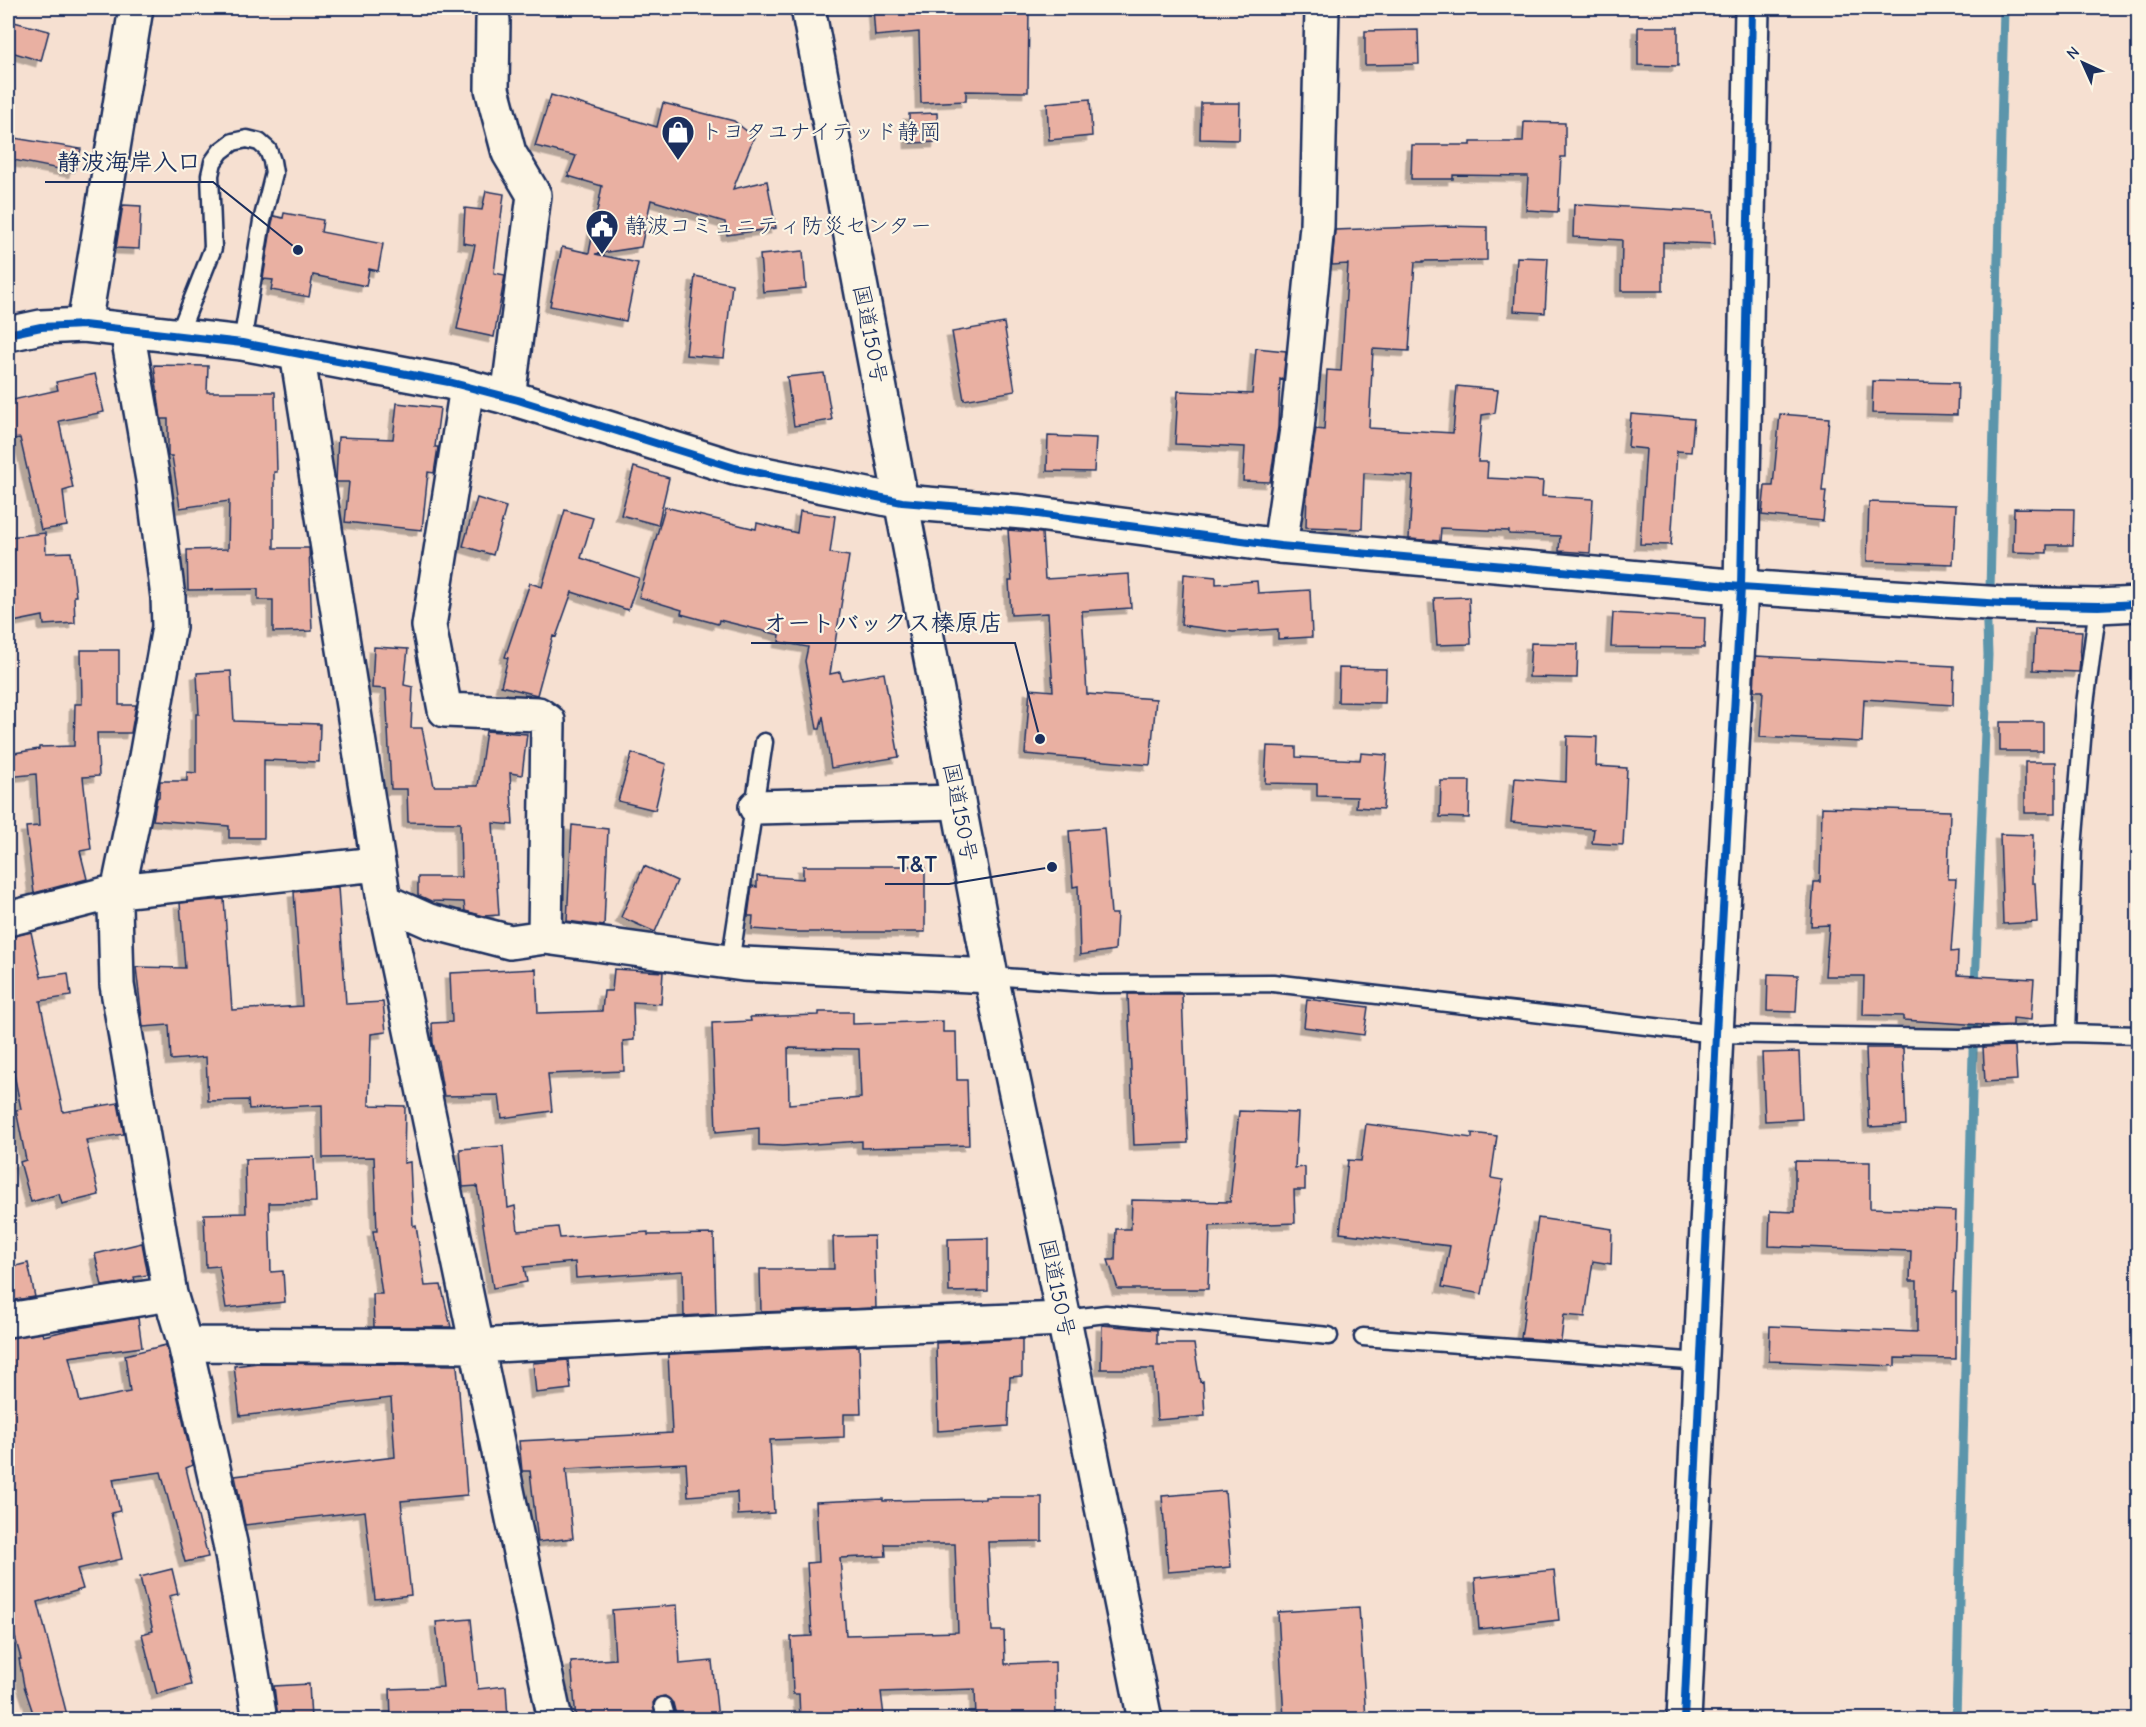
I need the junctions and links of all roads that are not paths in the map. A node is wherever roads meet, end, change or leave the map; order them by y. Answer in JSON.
{"nodes":[{"id":1,"x":136,"y":8,"type":"edge"},
{"id":2,"x":808,"y":8,"type":"edge"},
{"id":3,"x":1322,"y":8,"type":"edge"},
{"id":4,"x":1752,"y":8,"type":"edge"},
{"id":5,"x":493,"y":20,"type":"dead end"},
{"id":6,"x":84,"y":325,"type":"junction"},
{"id":7,"x":127,"y":330,"type":"junction"},
{"id":8,"x":8,"y":334,"type":"edge"},
{"id":9,"x":178,"y":336,"type":"junction"},
{"id":10,"x":242,"y":343,"type":"junction"},
{"id":11,"x":297,"y":353,"type":"junction"},
{"id":12,"x":467,"y":387,"type":"junction"},
{"id":13,"x":508,"y":398,"type":"junction"},
{"id":14,"x":902,"y":502,"type":"junction"},
{"id":15,"x":1280,"y":546,"type":"junction"},
{"id":16,"x":1742,"y":587,"type":"junction"},
{"id":17,"x":2139,"y":604,"type":"edge"},
{"id":18,"x":2098,"y":606,"type":"junction"},
{"id":19,"x":764,"y":742,"type":"dead end"},
{"id":20,"x":958,"y":802,"type":"junction"},
{"id":21,"x":756,"y":807,"type":"junction"},
{"id":22,"x":378,"y":864,"type":"junction"},
{"id":23,"x":118,"y":891,"type":"junction"},
{"id":24,"x":384,"y":901,"type":"junction"},
{"id":25,"x":8,"y":919,"type":"edge"},
{"id":26,"x":544,"y":937,"type":"junction"},
{"id":27,"x":730,"y":963,"type":"junction"},
{"id":28,"x":991,"y":976,"type":"junction"},
{"id":29,"x":2067,"y":1033,"type":"junction"},
{"id":30,"x":1716,"y":1034,"type":"junction"},
{"id":31,"x":2139,"y":1035,"type":"edge"},
{"id":32,"x":170,"y":1294,"type":"junction"},
{"id":33,"x":1064,"y":1319,"type":"junction"},
{"id":34,"x":8,"y":1320,"type":"edge"},
{"id":35,"x":1329,"y":1336,"type":"dead end"},
{"id":36,"x":1363,"y":1337,"type":"dead end"},
{"id":37,"x":185,"y":1344,"type":"junction"},
{"id":38,"x":476,"y":1346,"type":"junction"},
{"id":39,"x":1701,"y":1362,"type":"junction"},
{"id":40,"x":260,"y":1719,"type":"edge"},
{"id":41,"x":555,"y":1719,"type":"edge"},
{"id":42,"x":1145,"y":1719,"type":"edge"},
{"id":43,"x":1684,"y":1719,"type":"edge"}],
"edges":[{"from":1,"to":6,"type":"main road"},
{"from":2,"to":14,"type":"main road","name":"国道150号"},
{"from":3,"to":15,"type":"main road"},
{"from":4,"to":16,"type":"main road"},
{"from":5,"to":13,"type":"main road"},
{"from":6,"to":7,"type":"main road"},
{"from":6,"to":8,"type":"main road"},
{"from":7,"to":9,"type":"main road"},
{"from":7,"to":23,"type":"main road"},
{"from":9,"to":10,"type":"main road"},
{"from":9,"to":10,"type":"lane"},
{"from":10,"to":11,"type":"main road"},
{"from":11,"to":12,"type":"main road"},
{"from":11,"to":22,"type":"main road"},
{"from":12,"to":13,"type":"main road"},
{"from":12,"to":26,"type":"main road"},
{"from":13,"to":14,"type":"main road"},
{"from":14,"to":15,"type":"main road"},
{"from":14,"to":20,"type":"main road","name":"国道150号"},
{"from":15,"to":16,"type":"main road"},
{"from":16,"to":18,"type":"main road"},
{"from":16,"to":30,"type":"main road"},
{"from":17,"to":18,"type":"main road"},
{"from":18,"to":29,"type":"lane"},
{"from":19,"to":21,"type":"lane"},
{"from":20,"to":21,"type":"main road"},
{"from":20,"to":28,"type":"main road","name":"国道150号"},
{"from":21,"to":27,"type":"lane"},
{"from":22,"to":23,"type":"main road"},
{"from":22,"to":24,"type":"main road"},
{"from":23,"to":25,"type":"main road"},
{"from":23,"to":32,"type":"main road"},
{"from":24,"to":26,"type":"main road"},
{"from":24,"to":38,"type":"main road"},
{"from":26,"to":27,"type":"main road"},
{"from":27,"to":28,"type":"main road"},
{"from":28,"to":30,"type":"lane"},
{"from":28,"to":33,"type":"main road","name":"国道150号"},
{"from":29,"to":30,"type":"lane"},
{"from":29,"to":31,"type":"lane"},
{"from":30,"to":39,"type":"main road"},
{"from":32,"to":34,"type":"main road"},
{"from":32,"to":37,"type":"main road"},
{"from":33,"to":35,"type":"lane"},
{"from":33,"to":38,"type":"main road"},
{"from":33,"to":42,"type":"main road","name":"国道150号"},
{"from":36,"to":39,"type":"lane"},
{"from":37,"to":38,"type":"main road"},
{"from":37,"to":40,"type":"main road"},
{"from":38,"to":41,"type":"main road"},
{"from":39,"to":43,"type":"main road"}]}
